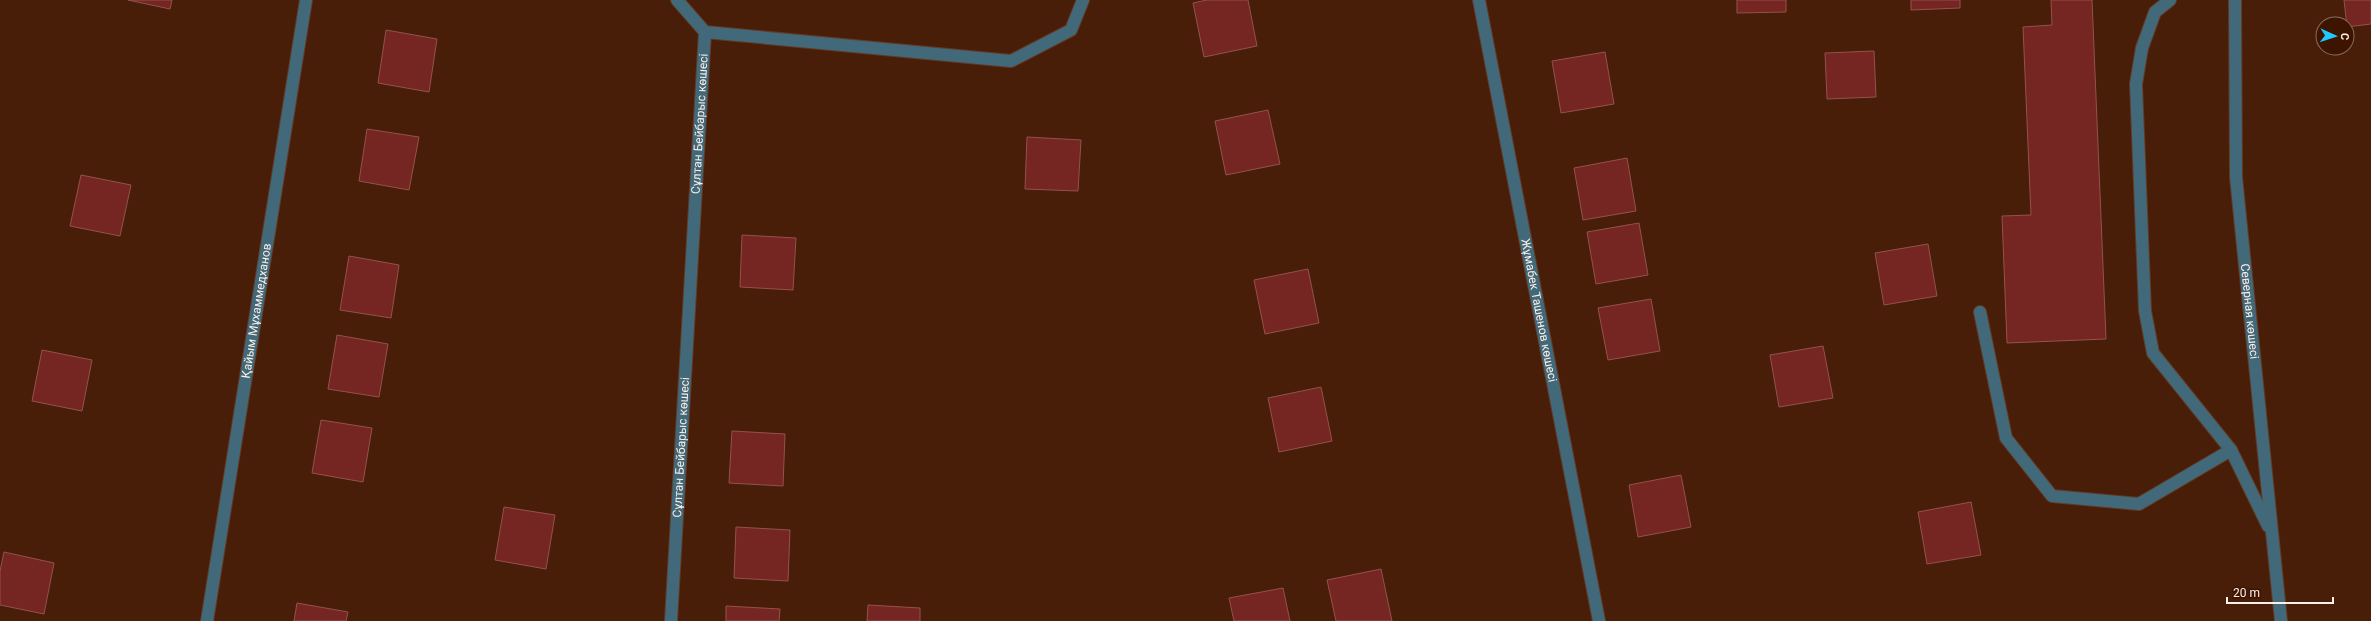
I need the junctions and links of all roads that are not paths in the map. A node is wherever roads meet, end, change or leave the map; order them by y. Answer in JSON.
{"nodes":[{"id":1,"x":306,"y":0,"type":"edge"},
{"id":2,"x":677,"y":0,"type":"edge"},
{"id":3,"x":1083,"y":0,"type":"edge"},
{"id":4,"x":1479,"y":0,"type":"edge"},
{"id":5,"x":2170,"y":0,"type":"edge"},
{"id":6,"x":2235,"y":0,"type":"edge"},
{"id":7,"x":705,"y":32,"type":"junction"},
{"id":8,"x":1980,"y":312,"type":"dead end"},
{"id":9,"x":2231,"y":450,"type":"junction"},
{"id":10,"x":2272,"y":534,"type":"junction"},
{"id":11,"x":207,"y":621,"type":"edge"},
{"id":12,"x":671,"y":621,"type":"edge"},
{"id":13,"x":1599,"y":621,"type":"edge"},
{"id":14,"x":2281,"y":621,"type":"edge"}],
"edges":[{"from":1,"to":11,"type":"street","name":"Қайым Мұхаммедханов"},
{"from":2,"to":7,"type":"street"},
{"from":3,"to":7,"type":"street"},
{"from":4,"to":13,"type":"street","name":"Жұмабек Ташенов көшесі"},
{"from":5,"to":9,"type":"street"},
{"from":6,"to":10,"type":"street","name":"Северная көшесі"},
{"from":7,"to":12,"type":"street","name":"Сұлтан Бейбарыс көшесі"},
{"from":8,"to":9,"type":"street"},
{"from":9,"to":10,"type":"street"},
{"from":10,"to":14,"type":"street","name":"Северная көшесі"}]}
